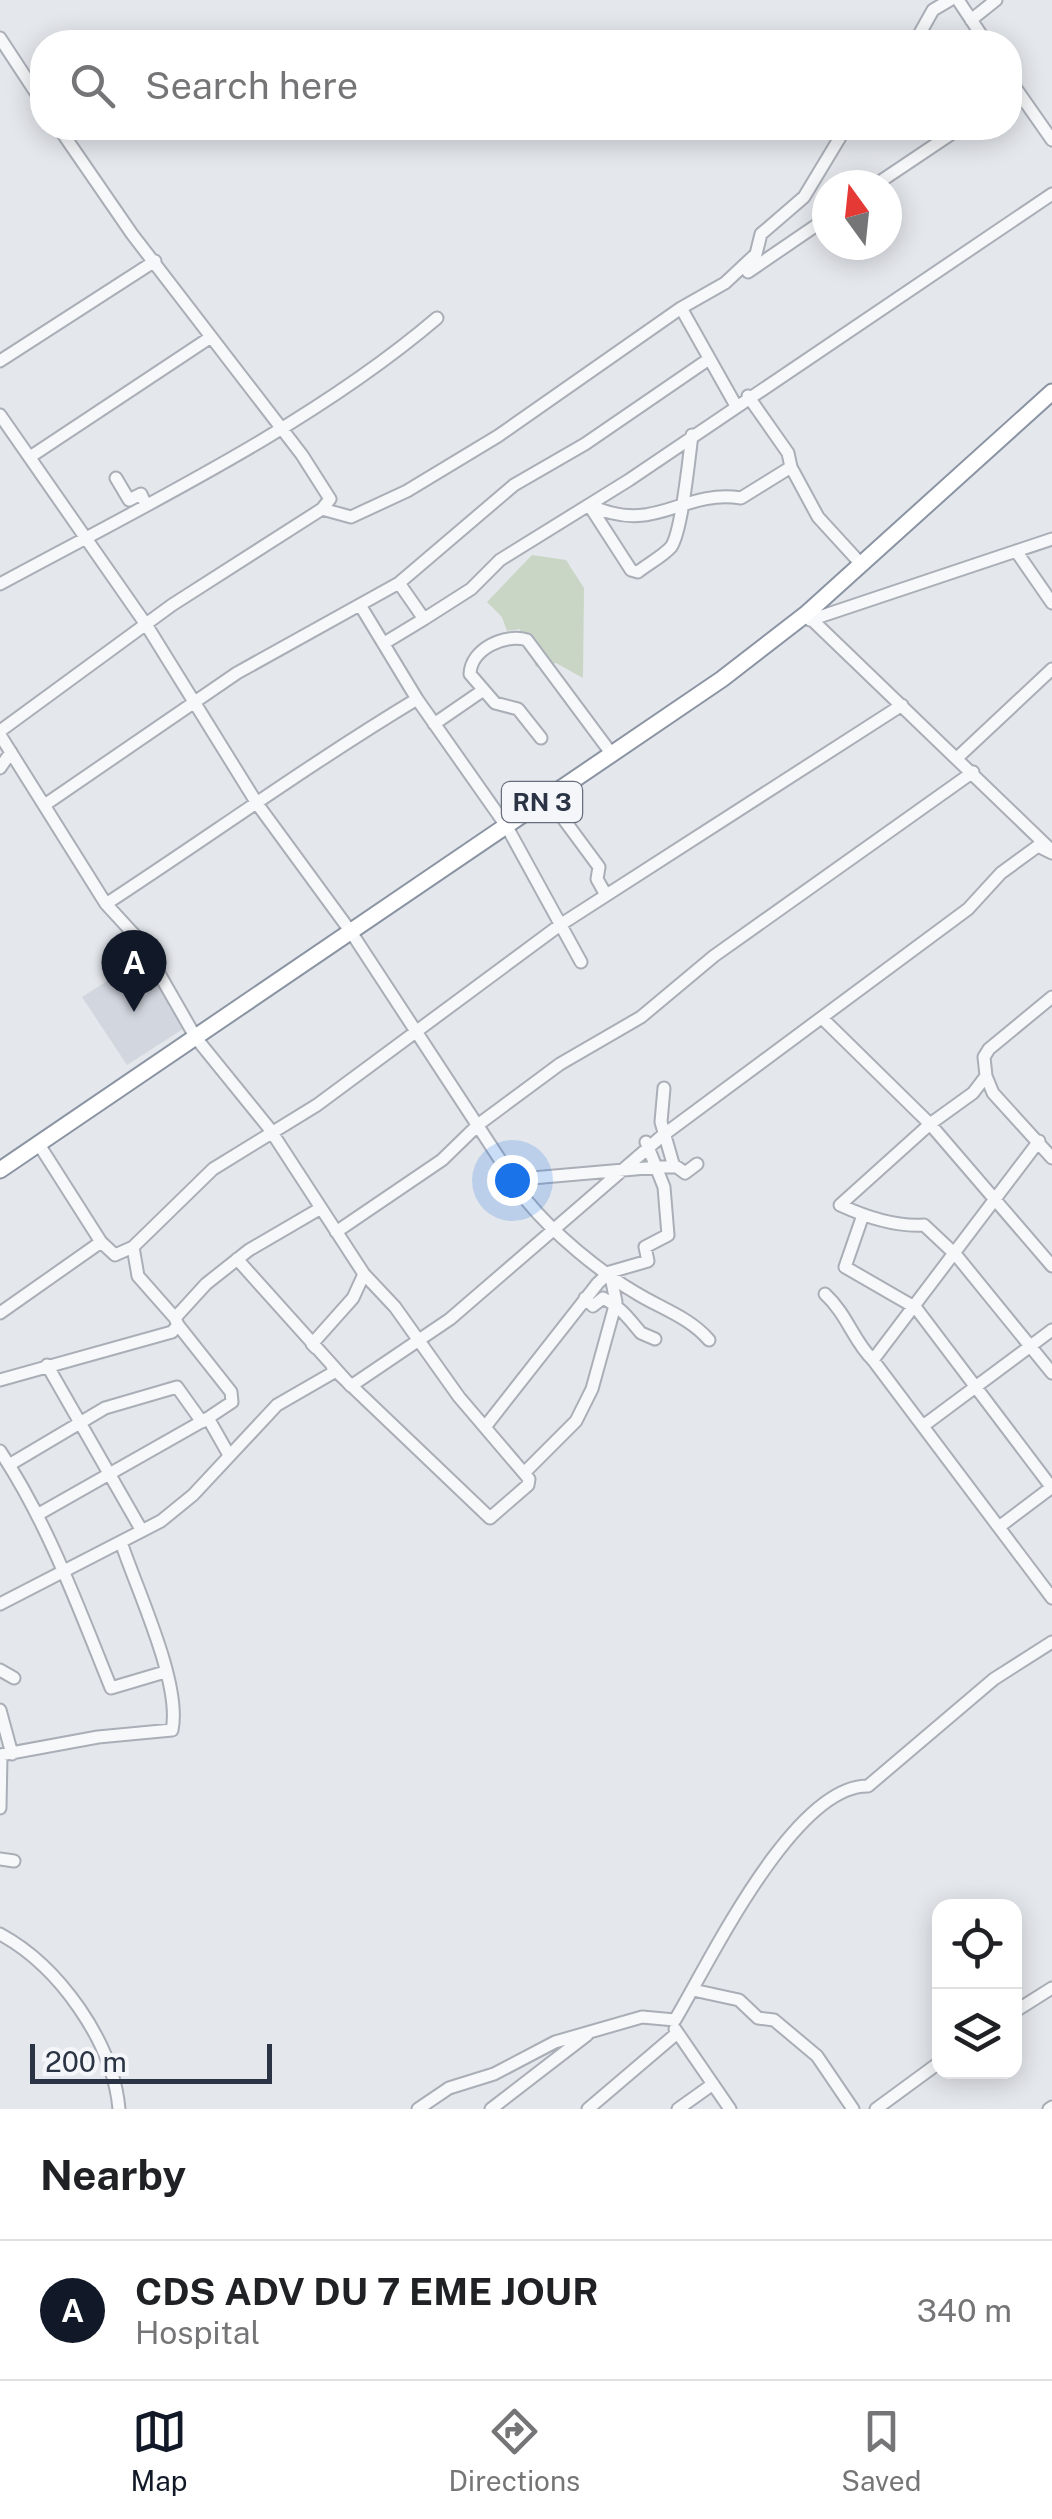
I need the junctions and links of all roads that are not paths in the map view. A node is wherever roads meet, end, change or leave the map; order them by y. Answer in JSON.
{"nodes":[{"id":1,"x":950,"y":0,"type":"edge"},
{"id":2,"x":958,"y":0,"type":"edge"},
{"id":3,"x":996,"y":0,"type":"edge"},
{"id":4,"x":971,"y":20,"type":"junction"},
{"id":5,"x":922,"y":30,"type":"edge"},
{"id":6,"x":978,"y":30,"type":"edge"},
{"id":7,"x":0,"y":38,"type":"edge"},
{"id":8,"x":30,"y":84,"type":"edge"},
{"id":9,"x":1022,"y":101,"type":"edge"},
{"id":10,"x":69,"y":140,"type":"edge"},
{"id":11,"x":838,"y":140,"type":"edge"},
{"id":12,"x":942,"y":140,"type":"edge"},
{"id":13,"x":1052,"y":140,"type":"edge"},
{"id":14,"x":898,"y":170,"type":"edge"},
{"id":15,"x":1052,"y":194,"type":"edge"},
{"id":16,"x":812,"y":228,"type":"edge"},
{"id":17,"x":155,"y":260,"type":"junction"},
{"id":18,"x":683,"y":312,"type":"junction"},
{"id":19,"x":437,"y":318,"type":"dead end"},
{"id":20,"x":211,"y":337,"type":"junction"},
{"id":21,"x":709,"y":359,"type":"junction"},
{"id":22,"x":0,"y":362,"type":"edge"},
{"id":23,"x":1052,"y":392,"type":"edge"},
{"id":24,"x":748,"y":396,"type":"junction"},
{"id":25,"x":736,"y":404,"type":"junction"},
{"id":26,"x":0,"y":415,"type":"edge"},
{"id":27,"x":280,"y":426,"type":"junction"},
{"id":28,"x":692,"y":435,"type":"junction"},
{"id":29,"x":30,"y":456,"type":"junction"},
{"id":30,"x":791,"y":468,"type":"junction"},
{"id":31,"x":116,"y":478,"type":"dead end"},
{"id":32,"x":146,"y":505,"type":"junction"},
{"id":33,"x":589,"y":505,"type":"junction"},
{"id":34,"x":681,"y":507,"type":"junction"},
{"id":35,"x":322,"y":509,"type":"junction"},
{"id":36,"x":1052,"y":539,"type":"edge"},
{"id":37,"x":85,"y":542,"type":"junction"},
{"id":38,"x":1016,"y":551,"type":"junction"},
{"id":39,"x":861,"y":564,"type":"junction"},
{"id":40,"x":399,"y":583,"type":"junction"},
{"id":41,"x":0,"y":584,"type":"edge"},
{"id":42,"x":1052,"y":603,"type":"edge"},
{"id":43,"x":360,"y":605,"type":"junction"},
{"id":44,"x":424,"y":618,"type":"junction"},
{"id":45,"x":808,"y":618,"type":"junction"},
{"id":46,"x":146,"y":626,"type":"junction"},
{"id":47,"x":386,"y":642,"type":"junction"},
{"id":48,"x":1052,"y":670,"type":"edge"},
{"id":49,"x":482,"y":691,"type":"junction"},
{"id":50,"x":417,"y":698,"type":"junction"},
{"id":51,"x":194,"y":703,"type":"junction"},
{"id":52,"x":902,"y":704,"type":"junction"},
{"id":53,"x":434,"y":724,"type":"junction"},
{"id":54,"x":0,"y":733,"type":"edge"},
{"id":55,"x":541,"y":738,"type":"dead end"},
{"id":56,"x":11,"y":752,"type":"junction"},
{"id":57,"x":611,"y":753,"type":"junction"},
{"id":58,"x":957,"y":758,"type":"junction"},
{"id":59,"x":0,"y":768,"type":"edge"},
{"id":60,"x":973,"y":772,"type":"junction"},
{"id":61,"x":548,"y":798,"type":"junction"},
{"id":62,"x":46,"y":804,"type":"junction"},
{"id":63,"x":258,"y":805,"type":"junction"},
{"id":64,"x":507,"y":827,"type":"junction"},
{"id":65,"x":1052,"y":852,"type":"edge"},
{"id":66,"x":606,"y":894,"type":"junction"},
{"id":67,"x":106,"y":904,"type":"junction"},
{"id":68,"x":560,"y":925,"type":"junction"},
{"id":69,"x":351,"y":932,"type":"junction"},
{"id":70,"x":581,"y":962,"type":"dead end"},
{"id":71,"x":1052,"y":998,"type":"edge"},
{"id":72,"x":822,"y":1018,"type":"junction"},
{"id":73,"x":416,"y":1031,"type":"junction"},
{"id":74,"x":196,"y":1038,"type":"junction"},
{"id":75,"x":986,"y":1076,"type":"junction"},
{"id":76,"x":664,"y":1088,"type":"dead end"},
{"id":77,"x":480,"y":1124,"type":"junction"},
{"id":78,"x":930,"y":1124,"type":"junction"},
{"id":79,"x":273,"y":1134,"type":"junction"},
{"id":80,"x":666,"y":1134,"type":"junction"},
{"id":81,"x":1040,"y":1141,"type":"junction"},
{"id":82,"x":38,"y":1143,"type":"junction"},
{"id":83,"x":647,"y":1144,"type":"junction"},
{"id":84,"x":1052,"y":1158,"type":"edge"},
{"id":85,"x":697,"y":1164,"type":"dead end"},
{"id":86,"x":656,"y":1167,"type":"junction"},
{"id":87,"x":674,"y":1167,"type":"junction"},
{"id":88,"x":0,"y":1170,"type":"edge"},
{"id":89,"x":618,"y":1172,"type":"junction"},
{"id":90,"x":509,"y":1180,"type":"junction"},
{"id":91,"x":993,"y":1200,"type":"junction"},
{"id":92,"x":321,"y":1208,"type":"junction"},
{"id":93,"x":863,"y":1215,"type":"junction"},
{"id":94,"x":552,"y":1231,"type":"junction"},
{"id":95,"x":336,"y":1232,"type":"junction"},
{"id":96,"x":101,"y":1242,"type":"junction"},
{"id":97,"x":133,"y":1246,"type":"junction"},
{"id":98,"x":114,"y":1254,"type":"junction"},
{"id":99,"x":956,"y":1255,"type":"junction"},
{"id":100,"x":237,"y":1259,"type":"junction"},
{"id":101,"x":1052,"y":1266,"type":"edge"},
{"id":102,"x":134,"y":1270,"type":"junction"},
{"id":103,"x":610,"y":1272,"type":"junction"},
{"id":104,"x":364,"y":1274,"type":"junction"},
{"id":105,"x":825,"y":1294,"type":"dead end"},
{"id":106,"x":585,"y":1298,"type":"junction"},
{"id":107,"x":616,"y":1305,"type":"junction"},
{"id":108,"x":916,"y":1308,"type":"junction"},
{"id":109,"x":0,"y":1313,"type":"edge"},
{"id":110,"x":176,"y":1321,"type":"junction"},
{"id":111,"x":1052,"y":1330,"type":"edge"},
{"id":112,"x":655,"y":1338,"type":"dead end"},
{"id":113,"x":418,"y":1339,"type":"junction"},
{"id":114,"x":709,"y":1340,"type":"dead end"},
{"id":115,"x":312,"y":1344,"type":"junction"},
{"id":116,"x":1030,"y":1345,"type":"junction"},
{"id":117,"x":874,"y":1360,"type":"junction"},
{"id":118,"x":47,"y":1365,"type":"junction"},
{"id":119,"x":336,"y":1371,"type":"junction"},
{"id":120,"x":1052,"y":1373,"type":"edge"},
{"id":121,"x":0,"y":1380,"type":"edge"},
{"id":122,"x":352,"y":1386,"type":"junction"},
{"id":123,"x":976,"y":1386,"type":"junction"},
{"id":124,"x":205,"y":1420,"type":"junction"},
{"id":125,"x":78,"y":1422,"type":"junction"},
{"id":126,"x":923,"y":1426,"type":"junction"},
{"id":127,"x":484,"y":1428,"type":"junction"},
{"id":128,"x":0,"y":1451,"type":"edge"},
{"id":129,"x":230,"y":1455,"type":"junction"},
{"id":130,"x":9,"y":1465,"type":"junction"},
{"id":131,"x":524,"y":1473,"type":"junction"},
{"id":132,"x":110,"y":1474,"type":"junction"},
{"id":133,"x":1052,"y":1488,"type":"edge"},
{"id":134,"x":36,"y":1515,"type":"junction"},
{"id":135,"x":998,"y":1527,"type":"junction"},
{"id":136,"x":142,"y":1531,"type":"junction"},
{"id":137,"x":121,"y":1542,"type":"junction"},
{"id":138,"x":60,"y":1571,"type":"junction"},
{"id":139,"x":1052,"y":1598,"type":"edge"},
{"id":140,"x":0,"y":1604,"type":"edge"},
{"id":141,"x":1052,"y":1642,"type":"edge"},
{"id":142,"x":0,"y":1670,"type":"edge"},
{"id":143,"x":165,"y":1672,"type":"junction"},
{"id":144,"x":14,"y":1678,"type":"dead end"},
{"id":145,"x":0,"y":1710,"type":"edge"},
{"id":146,"x":4,"y":1755,"type":"edge"},
{"id":147,"x":0,"y":1808,"type":"edge"},
{"id":148,"x":0,"y":1859,"type":"edge"},
{"id":149,"x":14,"y":1861,"type":"dead end"},
{"id":150,"x":0,"y":1934,"type":"edge"},
{"id":151,"x":1052,"y":1988,"type":"edge"},
{"id":152,"x":693,"y":1990,"type":"junction"},
{"id":153,"x":1022,"y":2007,"type":"edge"},
{"id":154,"x":675,"y":2020,"type":"junction"},
{"id":155,"x":593,"y":2031,"type":"junction"},
{"id":156,"x":676,"y":2034,"type":"junction"},
{"id":157,"x":932,"y":2068,"type":"edge"},
{"id":158,"x":714,"y":2084,"type":"junction"},
{"id":159,"x":119,"y":2109,"type":"edge"},
{"id":160,"x":418,"y":2109,"type":"edge"},
{"id":161,"x":491,"y":2109,"type":"edge"},
{"id":162,"x":588,"y":2109,"type":"edge"},
{"id":163,"x":678,"y":2109,"type":"edge"},
{"id":164,"x":730,"y":2109,"type":"edge"},
{"id":165,"x":853,"y":2109,"type":"edge"},
{"id":166,"x":876,"y":2109,"type":"edge"}],
"edges":[{"from":1,"to":5,"type":"street"},
{"from":2,"to":4,"type":"street"},
{"from":3,"to":4,"type":"street"},
{"from":4,"to":6,"type":"street"},
{"from":7,"to":8,"type":"street"},
{"from":9,"to":13,"type":"street"},
{"from":10,"to":17,"type":"street"},
{"from":11,"to":18,"type":"street"},
{"from":12,"to":14,"type":"street"},
{"from":15,"to":24,"type":"street"},
{"from":16,"to":18,"type":"street"},
{"from":17,"to":20,"type":"street"},
{"from":17,"to":22,"type":"street"},
{"from":18,"to":21,"type":"street"},
{"from":18,"to":35,"type":"street"},
{"from":19,"to":27,"type":"street"},
{"from":20,"to":27,"type":"street"},
{"from":20,"to":29,"type":"street"},
{"from":21,"to":25,"type":"street"},
{"from":21,"to":40,"type":"street"},
{"from":23,"to":39,"type":"highway","number":"RN 3"},
{"from":24,"to":25,"type":"street"},
{"from":24,"to":30,"type":"street"},
{"from":25,"to":28,"type":"street"},
{"from":26,"to":29,"type":"street"},
{"from":27,"to":32,"type":"street"},
{"from":27,"to":35,"type":"street"},
{"from":28,"to":33,"type":"street"},
{"from":28,"to":34,"type":"street"},
{"from":29,"to":37,"type":"street"},
{"from":30,"to":34,"type":"street"},
{"from":30,"to":39,"type":"street"},
{"from":31,"to":32,"type":"street"},
{"from":32,"to":37,"type":"street"},
{"from":33,"to":34,"type":"street"},
{"from":33,"to":34,"type":"street"},
{"from":33,"to":44,"type":"street"},
{"from":35,"to":46,"type":"street"},
{"from":36,"to":38,"type":"street"},
{"from":37,"to":41,"type":"street"},
{"from":37,"to":46,"type":"street"},
{"from":38,"to":42,"type":"street"},
{"from":38,"to":45,"type":"street"},
{"from":39,"to":45,"type":"highway","number":"RN 3"},
{"from":40,"to":43,"type":"street"},
{"from":40,"to":44,"type":"street"},
{"from":43,"to":47,"type":"street"},
{"from":43,"to":51,"type":"street"},
{"from":44,"to":47,"type":"street"},
{"from":45,"to":52,"type":"street"},
{"from":45,"to":57,"type":"highway","number":"RN 3"},
{"from":46,"to":51,"type":"street"},
{"from":46,"to":54,"type":"street"},
{"from":47,"to":50,"type":"street"},
{"from":48,"to":58,"type":"street"},
{"from":49,"to":53,"type":"street"},
{"from":49,"to":55,"type":"street"},
{"from":49,"to":57,"type":"street"},
{"from":50,"to":53,"type":"street"},
{"from":50,"to":63,"type":"street"},
{"from":51,"to":62,"type":"street"},
{"from":51,"to":63,"type":"street"},
{"from":52,"to":58,"type":"street"},
{"from":52,"to":66,"type":"street"},
{"from":53,"to":64,"type":"street"},
{"from":54,"to":56,"type":"street"},
{"from":56,"to":59,"type":"street"},
{"from":56,"to":62,"type":"street"},
{"from":57,"to":61,"type":"highway","number":"RN 3"},
{"from":58,"to":60,"type":"street"},
{"from":60,"to":65,"type":"street"},
{"from":60,"to":77,"type":"street"},
{"from":61,"to":64,"type":"highway","number":"RN 3"},
{"from":61,"to":66,"type":"street"},
{"from":62,"to":67,"type":"street"},
{"from":63,"to":67,"type":"street"},
{"from":63,"to":69,"type":"street"},
{"from":64,"to":68,"type":"street"},
{"from":64,"to":69,"type":"highway","number":"RN 3"},
{"from":65,"to":72,"type":"street"},
{"from":66,"to":68,"type":"street"},
{"from":67,"to":74,"type":"street"},
{"from":68,"to":70,"type":"street"},
{"from":68,"to":73,"type":"street"},
{"from":69,"to":73,"type":"street"},
{"from":69,"to":74,"type":"highway","number":"RN 3"},
{"from":71,"to":75,"type":"street"},
{"from":72,"to":78,"type":"street"},
{"from":72,"to":80,"type":"street"},
{"from":73,"to":77,"type":"street"},
{"from":73,"to":79,"type":"street"},
{"from":74,"to":79,"type":"street"},
{"from":74,"to":82,"type":"highway","number":"RN 3"},
{"from":75,"to":78,"type":"street"},
{"from":75,"to":81,"type":"street"},
{"from":76,"to":80,"type":"street"},
{"from":77,"to":90,"type":"street"},
{"from":77,"to":95,"type":"street"},
{"from":78,"to":91,"type":"street"},
{"from":78,"to":93,"type":"street"},
{"from":79,"to":92,"type":"street"},
{"from":79,"to":97,"type":"street"},
{"from":80,"to":83,"type":"street"},
{"from":80,"to":87,"type":"street"},
{"from":81,"to":84,"type":"street"},
{"from":81,"to":91,"type":"street"},
{"from":82,"to":88,"type":"highway","number":"RN 3"},
{"from":82,"to":96,"type":"street"},
{"from":83,"to":86,"type":"street"},
{"from":83,"to":89,"type":"street"},
{"from":85,"to":87,"type":"street"},
{"from":86,"to":87,"type":"street"},
{"from":86,"to":89,"type":"street"},
{"from":86,"to":103,"type":"street"},
{"from":89,"to":90,"type":"street"},
{"from":89,"to":94,"type":"street"},
{"from":90,"to":94,"type":"street"},
{"from":91,"to":99,"type":"street"},
{"from":91,"to":101,"type":"street"},
{"from":92,"to":95,"type":"street"},
{"from":92,"to":100,"type":"street"},
{"from":93,"to":99,"type":"street"},
{"from":93,"to":108,"type":"street"},
{"from":94,"to":103,"type":"street"},
{"from":94,"to":113,"type":"street"},
{"from":95,"to":104,"type":"street"},
{"from":96,"to":98,"type":"street"},
{"from":96,"to":109,"type":"street"},
{"from":97,"to":98,"type":"street"},
{"from":97,"to":102,"type":"street"},
{"from":98,"to":102,"type":"street"},
{"from":99,"to":108,"type":"street"},
{"from":99,"to":116,"type":"street"},
{"from":100,"to":110,"type":"street"},
{"from":100,"to":115,"type":"street"},
{"from":102,"to":110,"type":"street"},
{"from":103,"to":106,"type":"street"},
{"from":103,"to":107,"type":"street"},
{"from":103,"to":114,"type":"street"},
{"from":104,"to":113,"type":"street"},
{"from":104,"to":115,"type":"street"},
{"from":105,"to":117,"type":"street"},
{"from":106,"to":107,"type":"street"},
{"from":106,"to":127,"type":"street"},
{"from":107,"to":112,"type":"street"},
{"from":107,"to":131,"type":"street"},
{"from":108,"to":117,"type":"street"},
{"from":108,"to":123,"type":"street"},
{"from":110,"to":118,"type":"street"},
{"from":110,"to":124,"type":"street"},
{"from":111,"to":116,"type":"street"},
{"from":113,"to":122,"type":"street"},
{"from":113,"to":127,"type":"street"},
{"from":115,"to":119,"type":"street"},
{"from":115,"to":122,"type":"street"},
{"from":116,"to":120,"type":"street"},
{"from":116,"to":123,"type":"street"},
{"from":117,"to":126,"type":"street"},
{"from":118,"to":121,"type":"street"},
{"from":118,"to":125,"type":"street"},
{"from":119,"to":122,"type":"street"},
{"from":119,"to":129,"type":"street"},
{"from":122,"to":131,"type":"street"},
{"from":123,"to":126,"type":"street"},
{"from":123,"to":133,"type":"street"},
{"from":124,"to":125,"type":"street"},
{"from":124,"to":129,"type":"street"},
{"from":124,"to":132,"type":"street"},
{"from":125,"to":130,"type":"street"},
{"from":125,"to":132,"type":"street"},
{"from":126,"to":135,"type":"street"},
{"from":127,"to":131,"type":"street"},
{"from":128,"to":130,"type":"street"},
{"from":129,"to":136,"type":"street"},
{"from":130,"to":134,"type":"street"},
{"from":132,"to":134,"type":"street"},
{"from":132,"to":136,"type":"street"},
{"from":133,"to":135,"type":"street"},
{"from":134,"to":138,"type":"street"},
{"from":135,"to":139,"type":"street"},
{"from":136,"to":137,"type":"street"},
{"from":137,"to":138,"type":"street"},
{"from":137,"to":143,"type":"street"},
{"from":138,"to":140,"type":"street"},
{"from":138,"to":143,"type":"street"},
{"from":141,"to":152,"type":"street"},
{"from":142,"to":144,"type":"street"},
{"from":143,"to":146,"type":"street"},
{"from":145,"to":146,"type":"street"},
{"from":146,"to":147,"type":"street"},
{"from":148,"to":149,"type":"street"},
{"from":150,"to":159,"type":"street"},
{"from":151,"to":153,"type":"street"},
{"from":152,"to":154,"type":"street"},
{"from":152,"to":165,"type":"street"},
{"from":154,"to":155,"type":"street"},
{"from":154,"to":156,"type":"street"},
{"from":155,"to":160,"type":"street"},
{"from":155,"to":161,"type":"street"},
{"from":156,"to":158,"type":"street"},
{"from":156,"to":162,"type":"street"},
{"from":157,"to":166,"type":"street"},
{"from":158,"to":163,"type":"street"},
{"from":158,"to":164,"type":"street"}]}
